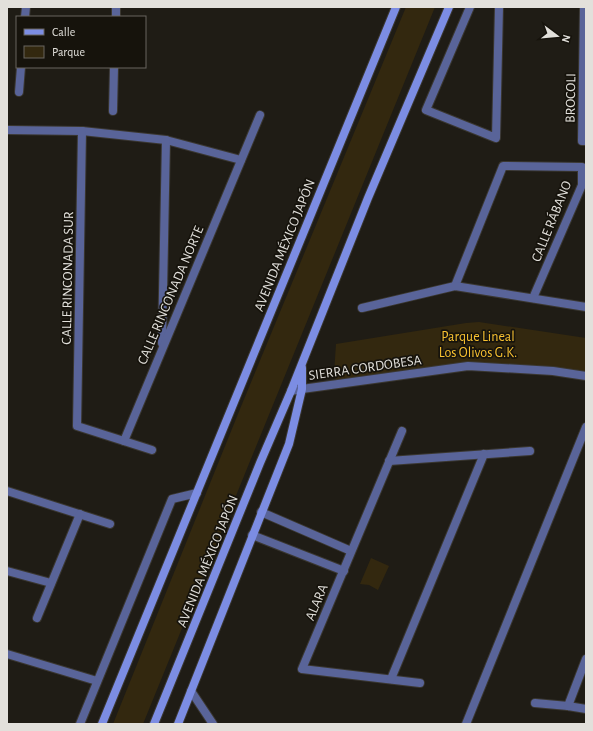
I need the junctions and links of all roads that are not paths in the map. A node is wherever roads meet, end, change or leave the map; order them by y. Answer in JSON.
{"nodes":[{"id":1,"x":396,"y":7,"type":"edge"},
{"id":2,"x":449,"y":7,"type":"edge"},
{"id":3,"x":470,"y":7,"type":"edge"},
{"id":4,"x":499,"y":7,"type":"edge"},
{"id":5,"x":584,"y":7,"type":"edge"},
{"id":6,"x":21,"y":68,"type":"edge"},
{"id":7,"x":114,"y":68,"type":"edge"},
{"id":8,"x":19,"y":92,"type":"dead end"},
{"id":9,"x":113,"y":111,"type":"dead end"},
{"id":10,"x":260,"y":115,"type":"dead end"},
{"id":11,"x":7,"y":130,"type":"edge"},
{"id":12,"x":82,"y":131,"type":"junction"},
{"id":13,"x":166,"y":140,"type":"junction"},
{"id":14,"x":584,"y":141,"type":"edge"},
{"id":15,"x":241,"y":160,"type":"junction"},
{"id":16,"x":455,"y":286,"type":"junction"},
{"id":17,"x":533,"y":298,"type":"junction"},
{"id":18,"x":586,"y":307,"type":"edge"},
{"id":19,"x":362,"y":308,"type":"dead end"},
{"id":20,"x":162,"y":349,"type":"junction"},
{"id":21,"x":302,"y":363,"type":"junction"},
{"id":22,"x":586,"y":376,"type":"edge"},
{"id":23,"x":302,"y":389,"type":"junction"},
{"id":24,"x":291,"y":391,"type":"junction"},
{"id":25,"x":586,"y":427,"type":"edge"},
{"id":26,"x":402,"y":431,"type":"dead end"},
{"id":27,"x":124,"y":441,"type":"junction"},
{"id":28,"x":152,"y":450,"type":"dead end"},
{"id":29,"x":530,"y":451,"type":"dead end"},
{"id":30,"x":484,"y":454,"type":"junction"},
{"id":31,"x":389,"y":461,"type":"junction"},
{"id":32,"x":7,"y":491,"type":"edge"},
{"id":33,"x":197,"y":494,"type":"junction"},
{"id":34,"x":261,"y":512,"type":"junction"},
{"id":35,"x":80,"y":514,"type":"junction"},
{"id":36,"x":110,"y":524,"type":"dead end"},
{"id":37,"x":252,"y":535,"type":"junction"},
{"id":38,"x":351,"y":551,"type":"junction"},
{"id":39,"x":7,"y":571,"type":"edge"},
{"id":40,"x":344,"y":571,"type":"junction"},
{"id":41,"x":51,"y":583,"type":"junction"},
{"id":42,"x":37,"y":618,"type":"dead end"},
{"id":43,"x":7,"y":654,"type":"edge"},
{"id":44,"x":586,"y":660,"type":"edge"},
{"id":45,"x":391,"y":679,"type":"junction"},
{"id":46,"x":97,"y":681,"type":"junction"},
{"id":47,"x":420,"y":683,"type":"dead end"},
{"id":48,"x":191,"y":691,"type":"junction"},
{"id":49,"x":535,"y":703,"type":"dead end"},
{"id":50,"x":568,"y":706,"type":"junction"},
{"id":51,"x":586,"y":709,"type":"edge"},
{"id":52,"x":80,"y":724,"type":"edge"},
{"id":53,"x":102,"y":724,"type":"edge"},
{"id":54,"x":154,"y":724,"type":"edge"},
{"id":55,"x":178,"y":724,"type":"edge"},
{"id":56,"x":213,"y":724,"type":"edge"},
{"id":57,"x":466,"y":724,"type":"edge"}],
"edges":[{"from":1,"to":33,"type":"street","name":"AVENIDA MÉXICO JAPÓN"},
{"from":2,"to":21,"type":"street","name":"AVENIDA MÉXICO JAPÓN"},
{"from":3,"to":4,"type":"street"},
{"from":5,"to":14,"type":"street","name":"BROCOLI"},
{"from":6,"to":8,"type":"street"},
{"from":7,"to":9,"type":"street"},
{"from":10,"to":15,"type":"street","name":"CALLE RINCONADA NORTE"},
{"from":11,"to":12,"type":"street"},
{"from":12,"to":13,"type":"street"},
{"from":12,"to":27,"type":"street","name":"CALLE RINCONADA SUR"},
{"from":13,"to":15,"type":"street"},
{"from":13,"to":20,"type":"street"},
{"from":15,"to":20,"type":"street","name":"CALLE RINCONADA NORTE"},
{"from":16,"to":17,"type":"street"},
{"from":16,"to":17,"type":"street","name":"CALLE RÁBANO"},
{"from":16,"to":19,"type":"street"},
{"from":17,"to":18,"type":"street"},
{"from":20,"to":27,"type":"street","name":"CALLE RINCONADA NORTE"},
{"from":21,"to":23,"type":"street","name":"AVENIDA MÉXICO JAPÓN"},
{"from":21,"to":24,"type":"street","name":"AVENIDA MÉXICO JAPÓN"},
{"from":22,"to":23,"type":"street","name":"SIERRA CORDOBESA"},
{"from":23,"to":24,"type":"street","name":"SIERRA CORDOBESA"},
{"from":23,"to":34,"type":"street","name":"AVENIDA MÉXICO JAPÓN"},
{"from":24,"to":54,"type":"street","name":"AVENIDA MÉXICO JAPÓN"},
{"from":25,"to":57,"type":"street"},
{"from":26,"to":31,"type":"street","name":"ALARA"},
{"from":27,"to":28,"type":"street"},
{"from":29,"to":30,"type":"street"},
{"from":30,"to":31,"type":"street"},
{"from":30,"to":45,"type":"street"},
{"from":31,"to":38,"type":"street","name":"ALARA"},
{"from":32,"to":35,"type":"street"},
{"from":33,"to":46,"type":"street"},
{"from":33,"to":53,"type":"street","name":"AVENIDA MÉXICO JAPÓN"},
{"from":34,"to":37,"type":"street","name":"AVENIDA MÉXICO JAPÓN"},
{"from":34,"to":38,"type":"street"},
{"from":35,"to":36,"type":"street"},
{"from":35,"to":41,"type":"street"},
{"from":37,"to":40,"type":"street"},
{"from":37,"to":48,"type":"street","name":"AVENIDA MÉXICO JAPÓN"},
{"from":38,"to":40,"type":"street","name":"ALARA"},
{"from":39,"to":41,"type":"street"},
{"from":40,"to":45,"type":"street","name":"ALARA"},
{"from":41,"to":42,"type":"street"},
{"from":43,"to":46,"type":"street"},
{"from":44,"to":50,"type":"street"},
{"from":45,"to":47,"type":"street","name":"ALARA"},
{"from":46,"to":52,"type":"street"},
{"from":48,"to":55,"type":"street","name":"AVENIDA MÉXICO JAPÓN"},
{"from":48,"to":56,"type":"street"},
{"from":49,"to":50,"type":"street"},
{"from":50,"to":51,"type":"street"}]}
